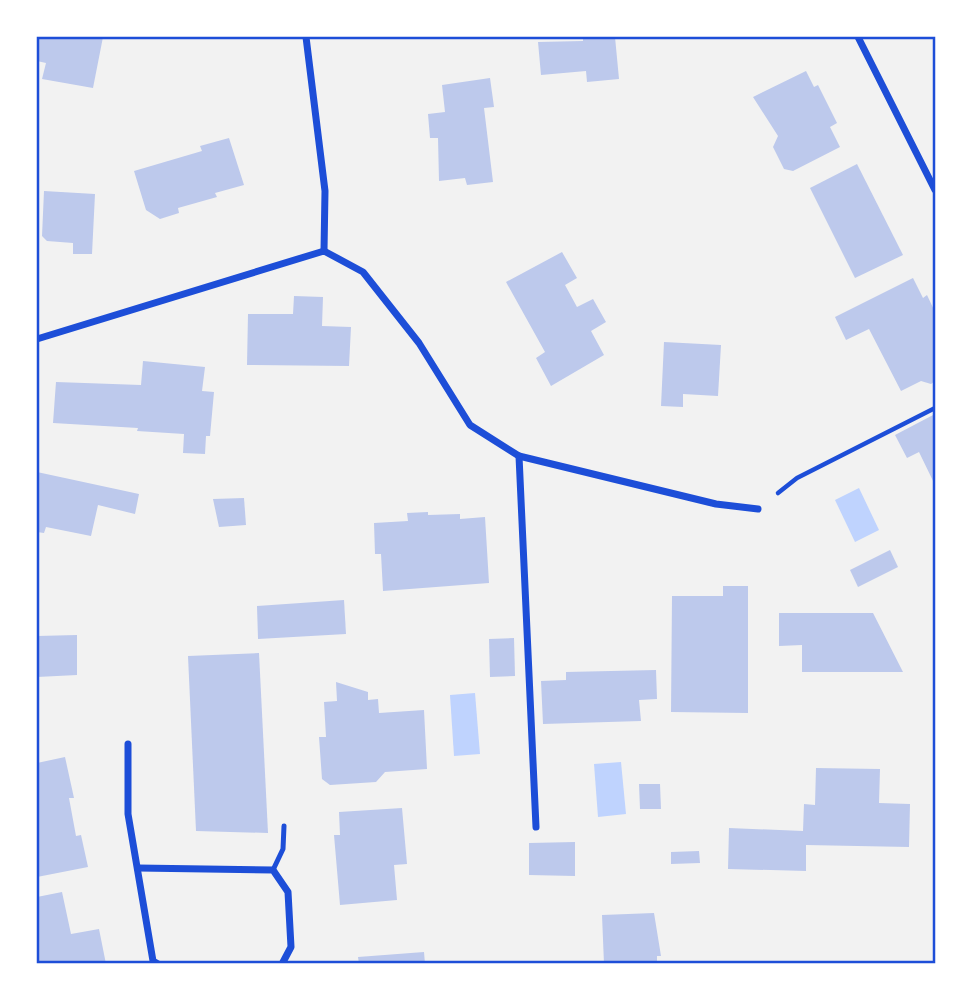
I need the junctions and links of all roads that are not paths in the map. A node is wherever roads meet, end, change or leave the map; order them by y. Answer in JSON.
{"nodes":[{"id":1,"x":306,"y":37,"type":"edge"},
{"id":2,"x":858,"y":37,"type":"edge"},
{"id":3,"x":935,"y":190,"type":"edge"},
{"id":4,"x":324,"y":251,"type":"junction"},
{"id":5,"x":37,"y":339,"type":"edge"},
{"id":6,"x":519,"y":456,"type":"junction"},
{"id":7,"x":758,"y":509,"type":"road end"},
{"id":8,"x":128,"y":744,"type":"dead end"},
{"id":9,"x":284,"y":826,"type":"dead end"},
{"id":10,"x":536,"y":827,"type":"dead end"},
{"id":11,"x":138,"y":868,"type":"junction"},
{"id":12,"x":272,"y":870,"type":"junction"},
{"id":13,"x":158,"y":964,"type":"edge"},
{"id":14,"x":282,"y":964,"type":"edge"}],
"edges":[{"from":1,"to":4,"type":"street"},
{"from":2,"to":3,"type":"street"},
{"from":4,"to":5,"type":"street"},
{"from":4,"to":6,"type":"street"},
{"from":6,"to":7,"type":"street"},
{"from":6,"to":10,"type":"street"},
{"from":8,"to":11,"type":"street"},
{"from":9,"to":12,"type":"lane"},
{"from":11,"to":12,"type":"street"},
{"from":11,"to":13,"type":"street"},
{"from":12,"to":14,"type":"street"}]}
